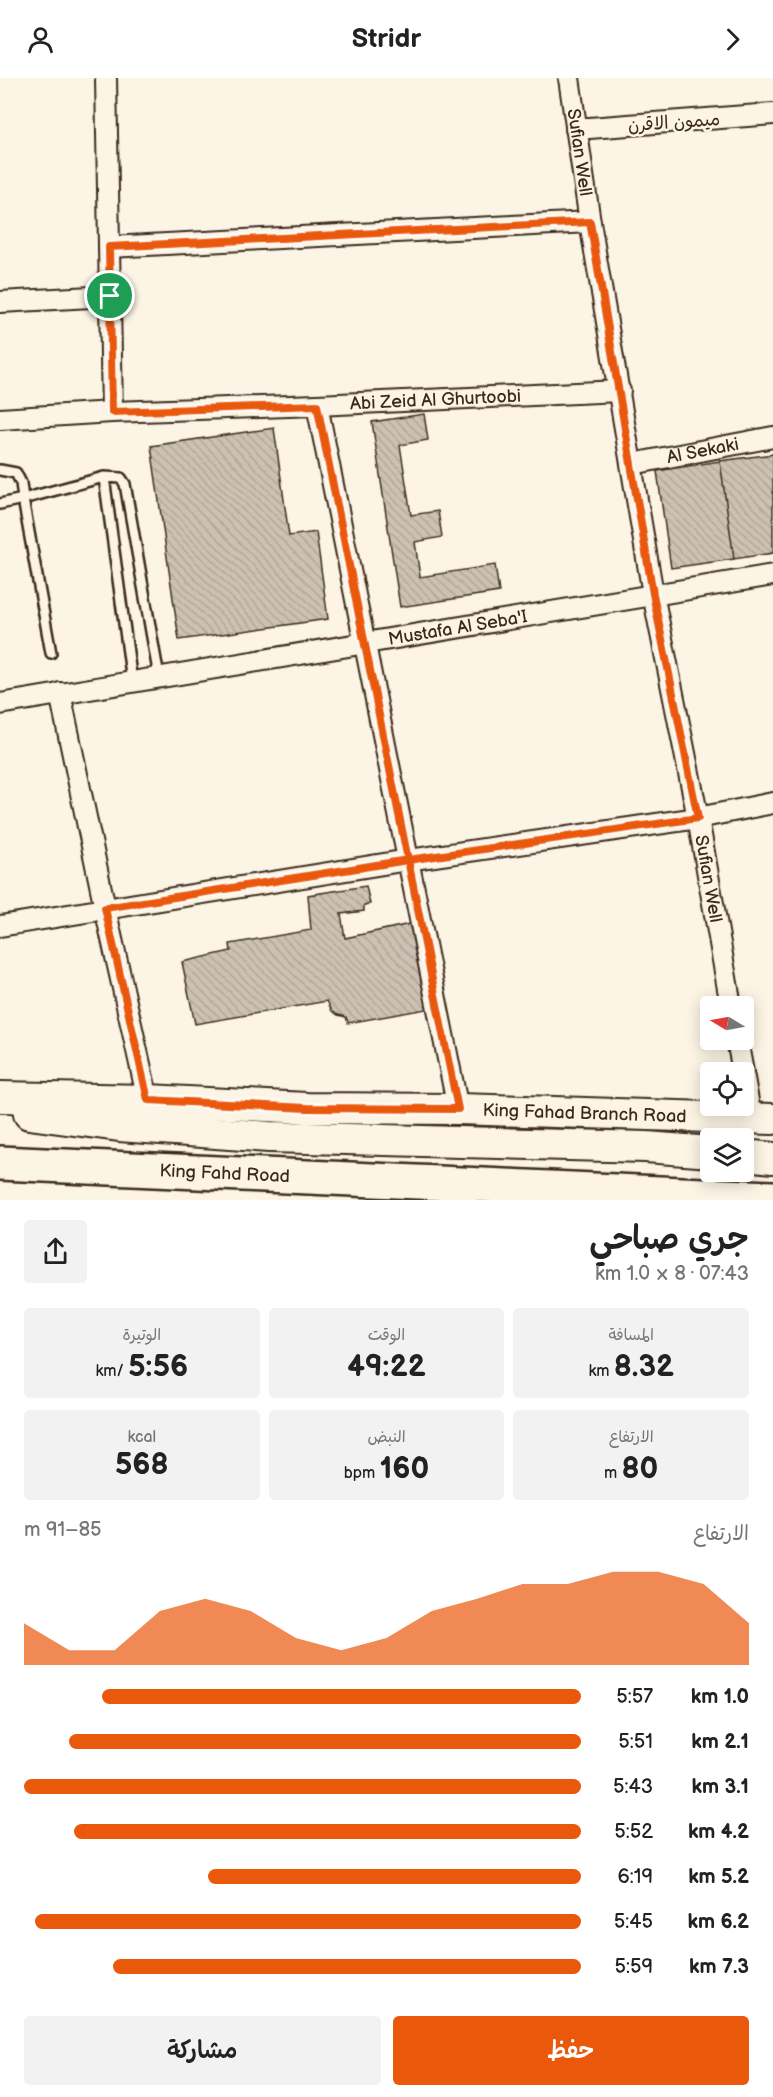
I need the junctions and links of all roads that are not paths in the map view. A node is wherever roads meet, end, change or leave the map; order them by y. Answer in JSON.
{"nodes":[{"id":1,"x":106,"y":78,"type":"edge"},
{"id":2,"x":569,"y":78,"type":"edge"},
{"id":3,"x":773,"y":114,"type":"edge"},
{"id":4,"x":576,"y":129,"type":"junction"},
{"id":5,"x":590,"y":222,"type":"junction"},
{"id":6,"x":109,"y":247,"type":"junction"},
{"id":7,"x":110,"y":296,"type":"junction"},
{"id":8,"x":0,"y":302,"type":"edge"},
{"id":9,"x":620,"y":391,"type":"junction"},
{"id":10,"x":317,"y":405,"type":"junction"},
{"id":11,"x":112,"y":412,"type":"junction"},
{"id":12,"x":0,"y":419,"type":"edge"},
{"id":13,"x":773,"y":437,"type":"edge"},
{"id":14,"x":632,"y":464,"type":"junction"},
{"id":15,"x":0,"y":470,"type":"edge"},
{"id":16,"x":104,"y":477,"type":"junction"},
{"id":17,"x":23,"y":499,"type":"junction"},
{"id":18,"x":0,"y":504,"type":"edge"},
{"id":19,"x":773,"y":574,"type":"edge"},
{"id":20,"x":653,"y":594,"type":"junction"},
{"id":21,"x":364,"y":644,"type":"junction"},
{"id":22,"x":51,"y":653,"type":"dead end"},
{"id":23,"x":159,"y":677,"type":"junction"},
{"id":24,"x":132,"y":681,"type":"junction"},
{"id":25,"x":60,"y":693,"type":"junction"},
{"id":26,"x":0,"y":704,"type":"edge"},
{"id":27,"x":773,"y":803,"type":"edge"},
{"id":28,"x":698,"y":818,"type":"junction"},
{"id":29,"x":408,"y":860,"type":"junction"},
{"id":30,"x":105,"y":908,"type":"junction"},
{"id":31,"x":0,"y":926,"type":"edge"},
{"id":32,"x":729,"y":996,"type":"edge"},
{"id":33,"x":0,"y":1097,"type":"edge"},
{"id":34,"x":148,"y":1100,"type":"junction"},
{"id":35,"x":754,"y":1100,"type":"edge"},
{"id":36,"x":458,"y":1109,"type":"junction"},
{"id":37,"x":0,"y":1111,"type":"edge"},
{"id":38,"x":762,"y":1118,"type":"edge"},
{"id":39,"x":700,"y":1151,"type":"edge"},
{"id":40,"x":754,"y":1156,"type":"edge"},
{"id":41,"x":773,"y":1158,"type":"edge"},
{"id":42,"x":0,"y":1163,"type":"edge"},
{"id":43,"x":773,"y":1198,"type":"edge"}],
"edges":[{"from":1,"to":6,"type":"street"},
{"from":2,"to":4,"type":"street","name":"Sufian Well"},
{"from":3,"to":4,"type":"street","name":"ميمون الاقرن"},
{"from":4,"to":5,"type":"street","name":"Sufian Well"},
{"from":5,"to":6,"type":"street"},
{"from":5,"to":9,"type":"street","name":"Sufian Well"},
{"from":6,"to":7,"type":"street"},
{"from":7,"to":8,"type":"street"},
{"from":7,"to":11,"type":"street"},
{"from":9,"to":10,"type":"street","name":"Abi Zeid Al Ghurtoobi"},
{"from":9,"to":14,"type":"street","name":"Sufian Well"},
{"from":10,"to":11,"type":"street","name":"Abi Zeid Al Ghurtoobi"},
{"from":10,"to":21,"type":"street"},
{"from":11,"to":12,"type":"street","name":"Abi Zeid Al Ghurtoobi"},
{"from":13,"to":14,"type":"street","name":"Al Sekaki"},
{"from":14,"to":20,"type":"street","name":"Sufian Well"},
{"from":15,"to":17,"type":"lane"},
{"from":16,"to":17,"type":"lane"},
{"from":16,"to":23,"type":"lane"},
{"from":16,"to":24,"type":"lane"},
{"from":17,"to":18,"type":"lane"},
{"from":17,"to":22,"type":"lane"},
{"from":19,"to":20,"type":"street","name":"Mustafa Al Seba'I"},
{"from":20,"to":21,"type":"street","name":"Mustafa Al Seba'I"},
{"from":20,"to":28,"type":"street","name":"Sufian Well"},
{"from":21,"to":23,"type":"street","name":"Mustafa Al Seba'I"},
{"from":21,"to":29,"type":"street"},
{"from":23,"to":24,"type":"street","name":"Mustafa Al Seba'I"},
{"from":24,"to":25,"type":"street","name":"Mustafa Al Seba'I"},
{"from":25,"to":26,"type":"street","name":"Mustafa Al Seba'I"},
{"from":25,"to":30,"type":"street"},
{"from":27,"to":28,"type":"street"},
{"from":28,"to":29,"type":"street"},
{"from":28,"to":32,"type":"street","name":"Sufian Well"},
{"from":29,"to":30,"type":"street"},
{"from":29,"to":36,"type":"street"},
{"from":30,"to":31,"type":"street"},
{"from":30,"to":34,"type":"street"},
{"from":33,"to":34,"type":"main road","name":"King Fahad Branch Road"},
{"from":34,"to":36,"type":"main road","name":"King Fahad Branch Road"},
{"from":35,"to":38,"type":"street"},
{"from":36,"to":38,"type":"main road","name":"King Fahad Branch Road"},
{"from":37,"to":39,"type":"main road"},
{"from":40,"to":41,"type":"main road"},
{"from":42,"to":43,"type":"highway","name":"King Fahd Road"}]}
